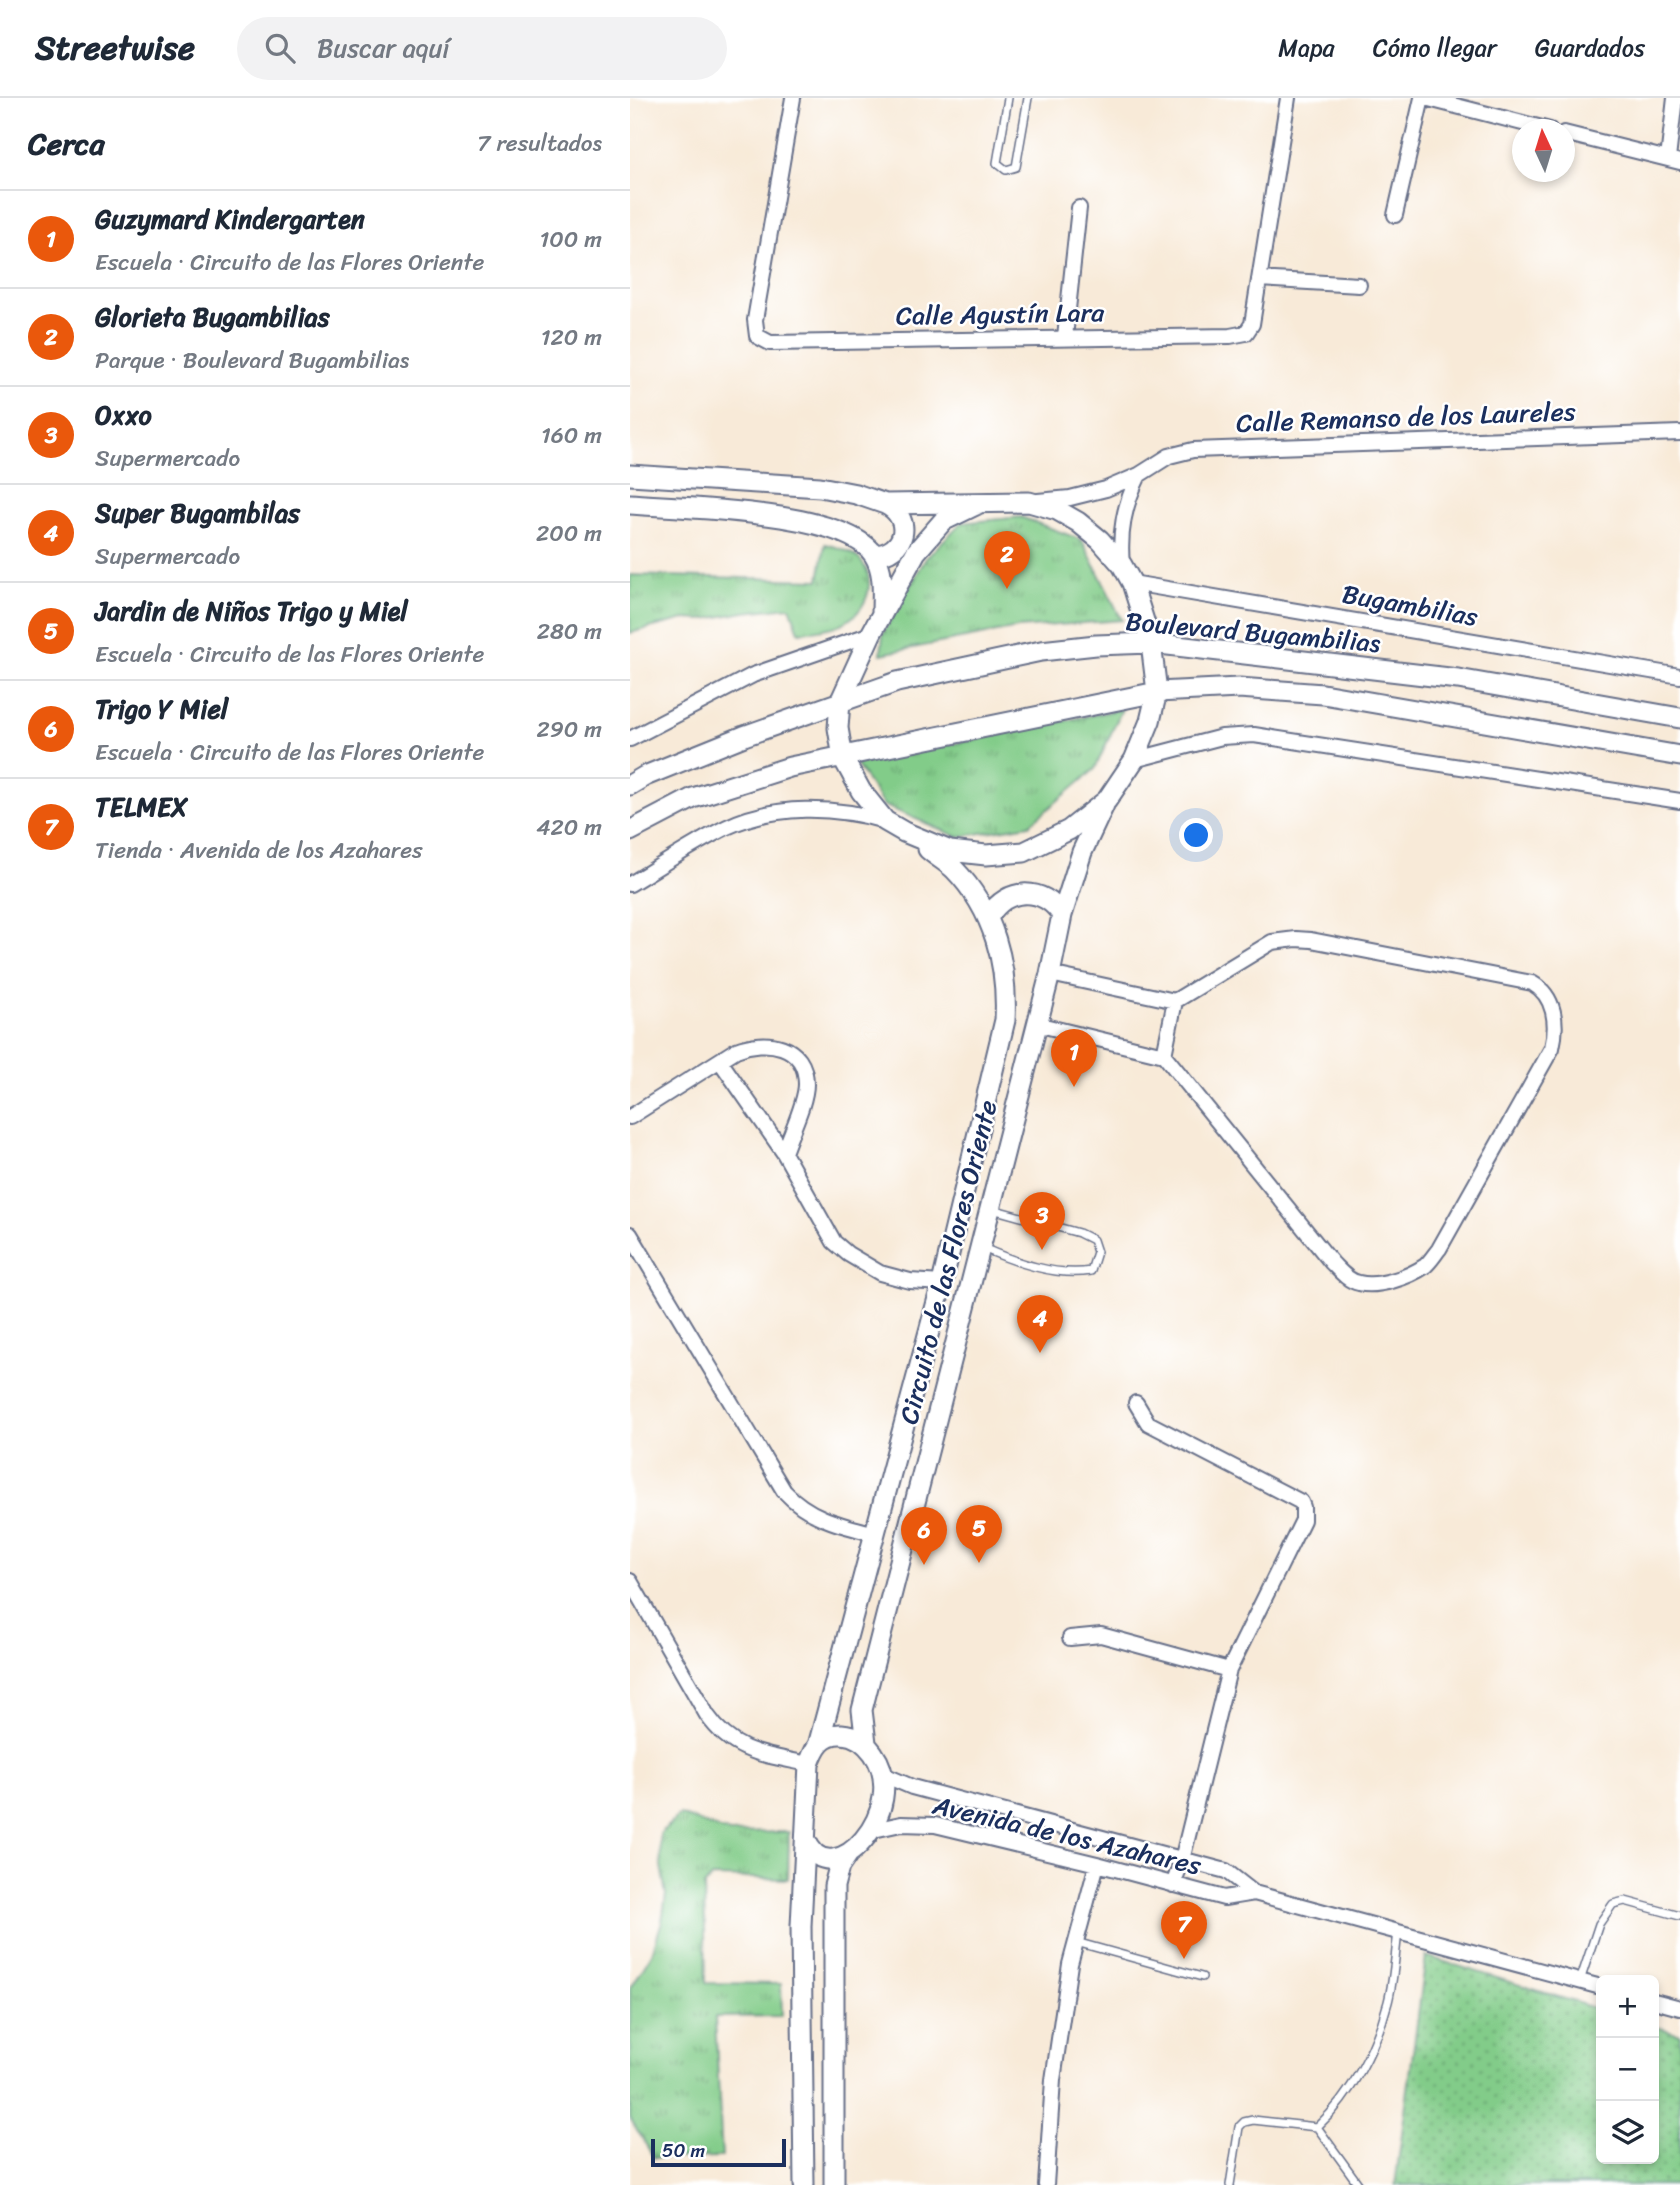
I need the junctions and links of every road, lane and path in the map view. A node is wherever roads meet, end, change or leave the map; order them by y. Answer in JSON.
{"nodes":[{"id":1,"x":793,"y":98,"type":"edge"},
{"id":2,"x":1008,"y":98,"type":"edge"},
{"id":3,"x":1028,"y":98,"type":"edge"},
{"id":4,"x":1288,"y":98,"type":"edge"},
{"id":5,"x":1423,"y":98,"type":"edge"},
{"id":6,"x":1675,"y":98,"type":"edge"},
{"id":7,"x":1512,"y":120,"type":"edge"},
{"id":8,"x":1575,"y":136,"type":"edge"},
{"id":9,"x":1674,"y":161,"type":"edge"},
{"id":10,"x":1079,"y":208,"type":"dead end"},
{"id":11,"x":1395,"y":215,"type":"dead end"},
{"id":12,"x":1259,"y":279,"type":"junction"},
{"id":13,"x":1359,"y":285,"type":"dead end"},
{"id":14,"x":1065,"y":337,"type":"junction"},
{"id":15,"x":1680,"y":433,"type":"edge"},
{"id":16,"x":630,"y":475,"type":"edge"},
{"id":17,"x":1139,"y":475,"type":"junction"},
{"id":18,"x":1030,"y":502,"type":"junction"},
{"id":19,"x":980,"y":503,"type":"junction"},
{"id":20,"x":630,"y":504,"type":"edge"},
{"id":21,"x":885,"y":504,"type":"junction"},
{"id":22,"x":874,"y":555,"type":"junction"},
{"id":23,"x":1122,"y":565,"type":"junction"},
{"id":24,"x":1132,"y":583,"type":"junction"},
{"id":25,"x":883,"y":614,"type":"junction"},
{"id":26,"x":871,"y":634,"type":"junction"},
{"id":27,"x":1152,"y":643,"type":"junction"},
{"id":28,"x":1680,"y":676,"type":"edge"},
{"id":29,"x":1157,"y":692,"type":"junction"},
{"id":30,"x":841,"y":702,"type":"junction"},
{"id":31,"x":1680,"y":718,"type":"edge"},
{"id":32,"x":630,"y":739,"type":"edge"},
{"id":33,"x":1680,"y":756,"type":"edge"},
{"id":34,"x":843,"y":758,"type":"junction"},
{"id":35,"x":1134,"y":760,"type":"junction"},
{"id":36,"x":630,"y":785,"type":"edge"},
{"id":37,"x":1107,"y":800,"type":"junction"},
{"id":38,"x":1680,"y":802,"type":"edge"},
{"id":39,"x":885,"y":821,"type":"junction"},
{"id":40,"x":630,"y":831,"type":"edge"},
{"id":41,"x":904,"y":832,"type":"junction"},
{"id":42,"x":630,"y":884,"type":"edge"},
{"id":43,"x":1062,"y":915,"type":"junction"},
{"id":44,"x":989,"y":916,"type":"junction"},
{"id":45,"x":1050,"y":974,"type":"junction"},
{"id":46,"x":1175,"y":1001,"type":"junction"},
{"id":47,"x":1036,"y":1024,"type":"junction"},
{"id":48,"x":1164,"y":1055,"type":"junction"},
{"id":49,"x":720,"y":1061,"type":"junction"},
{"id":50,"x":630,"y":1117,"type":"edge"},
{"id":51,"x":783,"y":1153,"type":"junction"},
{"id":52,"x":989,"y":1208,"type":"junction"},
{"id":53,"x":630,"y":1234,"type":"edge"},
{"id":54,"x":980,"y":1246,"type":"junction"},
{"id":55,"x":942,"y":1283,"type":"junction"},
{"id":56,"x":1136,"y":1403,"type":"dead end"},
{"id":57,"x":876,"y":1534,"type":"junction"},
{"id":58,"x":630,"y":1581,"type":"edge"},
{"id":59,"x":1070,"y":1638,"type":"dead end"},
{"id":60,"x":1229,"y":1670,"type":"junction"},
{"id":61,"x":819,"y":1741,"type":"junction"},
{"id":62,"x":866,"y":1743,"type":"junction"},
{"id":63,"x":809,"y":1764,"type":"junction"},
{"id":64,"x":884,"y":1775,"type":"junction"},
{"id":65,"x":869,"y":1831,"type":"junction"},
{"id":66,"x":806,"y":1840,"type":"junction"},
{"id":67,"x":848,"y":1854,"type":"junction"},
{"id":68,"x":1182,"y":1860,"type":"junction"},
{"id":69,"x":1097,"y":1864,"type":"junction"},
{"id":70,"x":1173,"y":1885,"type":"junction"},
{"id":71,"x":1254,"y":1893,"type":"junction"},
{"id":72,"x":1680,"y":1916,"type":"edge"},
{"id":73,"x":1398,"y":1932,"type":"junction"},
{"id":74,"x":1076,"y":1942,"type":"junction"},
{"id":75,"x":1202,"y":1977,"type":"dead end"},
{"id":76,"x":1580,"y":1981,"type":"junction"},
{"id":77,"x":1596,"y":1986,"type":"edge"},
{"id":78,"x":1659,"y":2002,"type":"edge"},
{"id":79,"x":1680,"y":2008,"type":"edge"},
{"id":80,"x":1317,"y":2127,"type":"junction"},
{"id":81,"x":804,"y":2185,"type":"edge"},
{"id":82,"x":834,"y":2185,"type":"edge"},
{"id":83,"x":1046,"y":2185,"type":"edge"},
{"id":84,"x":1230,"y":2185,"type":"edge"},
{"id":85,"x":1359,"y":2185,"type":"edge"}],
"edges":[{"from":1,"to":14,"type":"street","name":"Calle Agustín Lara"},
{"from":2,"to":3,"type":"lane"},
{"from":4,"to":12,"type":"street"},
{"from":5,"to":7,"type":"street"},
{"from":5,"to":11,"type":"street"},
{"from":6,"to":9,"type":"street"},
{"from":8,"to":9,"type":"street"},
{"from":10,"to":14,"type":"street"},
{"from":12,"to":13,"type":"street"},
{"from":12,"to":14,"type":"street","name":"Calle Agustín Lara"},
{"from":15,"to":17,"type":"street","name":"Calle Remanso de los Laureles"},
{"from":16,"to":21,"type":"street"},
{"from":17,"to":18,"type":"street","name":"Calle Remanso de los Laureles"},
{"from":17,"to":23,"type":"street"},
{"from":18,"to":19,"type":"street"},
{"from":18,"to":23,"type":"street"},
{"from":19,"to":21,"type":"street"},
{"from":19,"to":25,"type":"street"},
{"from":20,"to":22,"type":"street"},
{"from":21,"to":22,"type":"street"},
{"from":22,"to":25,"type":"street"},
{"from":23,"to":24,"type":"street"},
{"from":24,"to":27,"type":"street"},
{"from":24,"to":28,"type":"street","name":"Bugambilias"},
{"from":25,"to":26,"type":"street"},
{"from":26,"to":30,"type":"street"},
{"from":26,"to":32,"type":"street"},
{"from":27,"to":29,"type":"street"},
{"from":27,"to":30,"type":"street","name":"Boulevard Bugambilias"},
{"from":27,"to":31,"type":"street","name":"Boulevard Bugambilias"},
{"from":29,"to":33,"type":"street"},
{"from":29,"to":34,"type":"street"},
{"from":29,"to":35,"type":"street"},
{"from":30,"to":34,"type":"street"},
{"from":30,"to":36,"type":"street","name":"Boulevard Bugambilias"},
{"from":34,"to":39,"type":"street"},
{"from":34,"to":40,"type":"street"},
{"from":35,"to":37,"type":"street"},
{"from":35,"to":38,"type":"street"},
{"from":37,"to":41,"type":"street"},
{"from":37,"to":43,"type":"street","name":"Circuito de las Flores Oriente"},
{"from":39,"to":41,"type":"street"},
{"from":39,"to":42,"type":"street"},
{"from":41,"to":44,"type":"street","name":"Circuito de las Flores Oriente"},
{"from":43,"to":44,"type":"street"},
{"from":43,"to":45,"type":"street","name":"Circuito de las Flores Oriente"},
{"from":44,"to":55,"type":"street","name":"Circuito de las Flores Oriente"},
{"from":45,"to":46,"type":"street"},
{"from":45,"to":47,"type":"street","name":"Circuito de las Flores Oriente"},
{"from":46,"to":48,"type":"street"},
{"from":46,"to":48,"type":"street"},
{"from":47,"to":48,"type":"street"},
{"from":47,"to":52,"type":"street","name":"Circuito de las Flores Oriente"},
{"from":49,"to":50,"type":"street"},
{"from":49,"to":51,"type":"street"},
{"from":49,"to":51,"type":"street"},
{"from":51,"to":55,"type":"street"},
{"from":52,"to":54,"type":"street","name":"Circuito de las Flores Oriente"},
{"from":52,"to":54,"type":"lane"},
{"from":53,"to":57,"type":"street"},
{"from":54,"to":62,"type":"street","name":"Circuito de las Flores Oriente"},
{"from":55,"to":57,"type":"street","name":"Circuito de las Flores Oriente"},
{"from":56,"to":60,"type":"street"},
{"from":57,"to":61,"type":"street","name":"Circuito de las Flores Oriente"},
{"from":58,"to":63,"type":"street"},
{"from":59,"to":60,"type":"street"},
{"from":60,"to":68,"type":"street"},
{"from":61,"to":62,"type":"street"},
{"from":61,"to":63,"type":"street"},
{"from":62,"to":64,"type":"street"},
{"from":63,"to":66,"type":"street"},
{"from":64,"to":65,"type":"street"},
{"from":64,"to":68,"type":"street","name":"Avenida de los Azahares"},
{"from":65,"to":67,"type":"street"},
{"from":65,"to":69,"type":"street","name":"Avenida de los Azahares"},
{"from":66,"to":67,"type":"street"},
{"from":66,"to":81,"type":"street"},
{"from":67,"to":82,"type":"street"},
{"from":68,"to":70,"type":"street"},
{"from":68,"to":71,"type":"street","name":"Avenida de los Azahares"},
{"from":69,"to":70,"type":"street","name":"Avenida de los Azahares"},
{"from":69,"to":74,"type":"street"},
{"from":70,"to":71,"type":"street","name":"Avenida de los Azahares"},
{"from":71,"to":73,"type":"street","name":"Avenida de los Azahares"},
{"from":72,"to":76,"type":"lane"},
{"from":73,"to":76,"type":"street","name":"Avenida de los Azahares"},
{"from":73,"to":80,"type":"lane"},
{"from":74,"to":75,"type":"lane"},
{"from":74,"to":83,"type":"street"},
{"from":76,"to":77,"type":"street","name":"Avenida de los Azahares"},
{"from":78,"to":79,"type":"street"},
{"from":80,"to":84,"type":"lane"},
{"from":80,"to":85,"type":"lane"}]}
